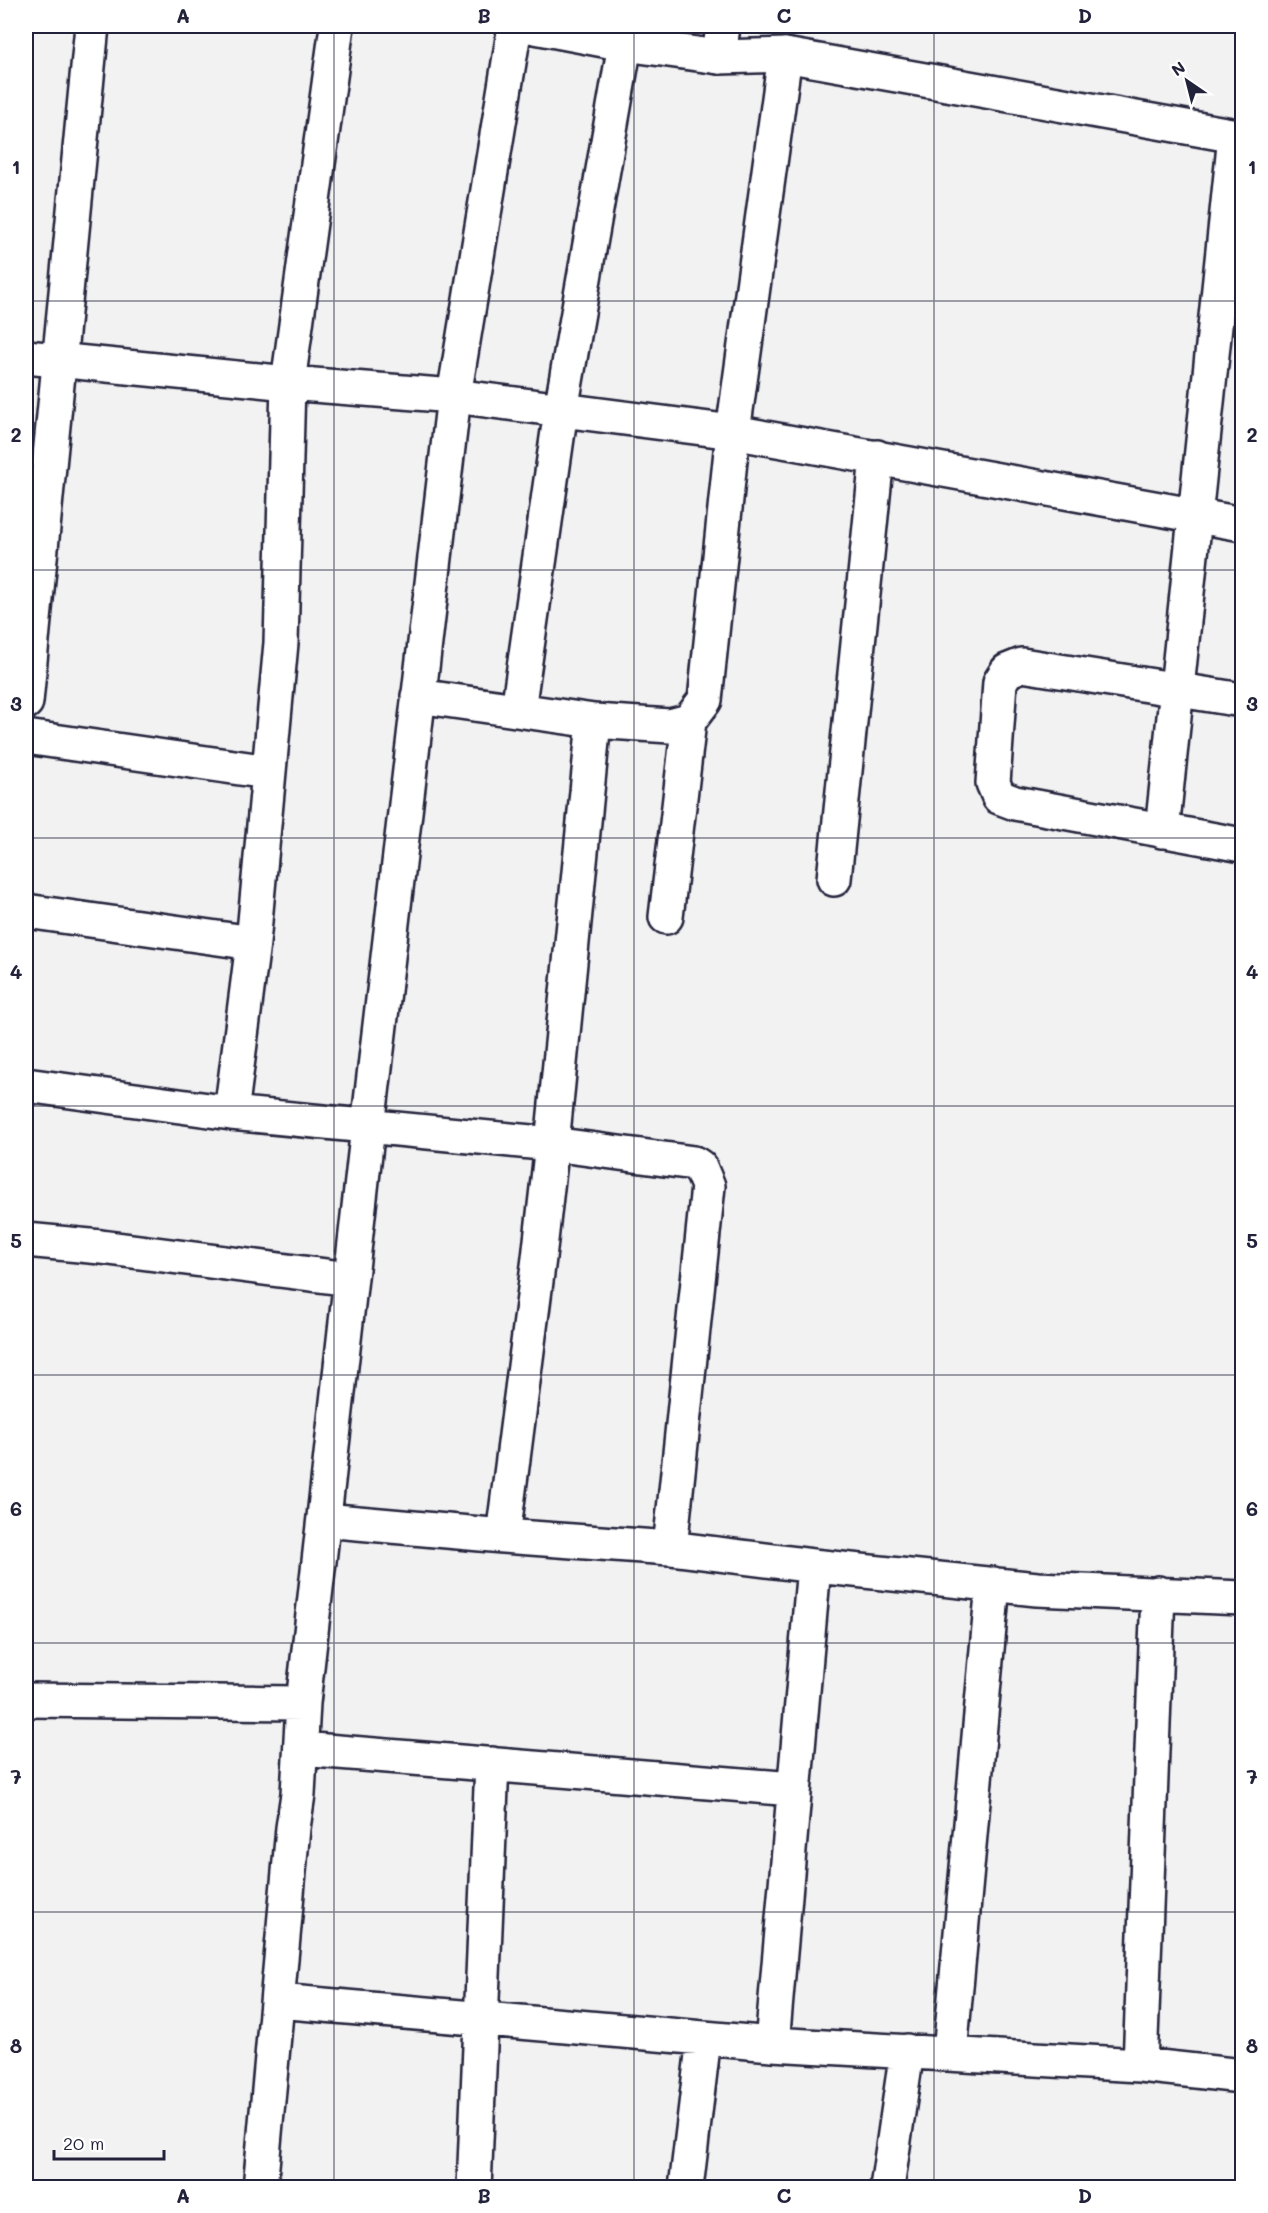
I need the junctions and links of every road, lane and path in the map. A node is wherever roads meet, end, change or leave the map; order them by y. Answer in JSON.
{"nodes":[{"id":1,"x":92,"y":26,"type":"edge"},
{"id":2,"x":337,"y":26,"type":"edge"},
{"id":3,"x":515,"y":26,"type":"edge"},
{"id":4,"x":530,"y":26,"type":"edge"},
{"id":5,"x":721,"y":41,"type":"edge"},
{"id":6,"x":625,"y":44,"type":"junction"},
{"id":7,"x":785,"y":55,"type":"junction"},
{"id":8,"x":1239,"y":136,"type":"edge"},
{"id":9,"x":26,"y":357,"type":"edge"},
{"id":10,"x":59,"y":360,"type":"junction"},
{"id":11,"x":288,"y":383,"type":"junction"},
{"id":12,"x":454,"y":396,"type":"junction"},
{"id":13,"x":561,"y":410,"type":"junction"},
{"id":14,"x":733,"y":432,"type":"junction"},
{"id":15,"x":877,"y":457,"type":"junction"},
{"id":16,"x":1196,"y":517,"type":"junction"},
{"id":17,"x":1242,"y":524,"type":"edge"},
{"id":18,"x":1175,"y":689,"type":"junction"},
{"id":19,"x":418,"y":696,"type":"junction"},
{"id":20,"x":1242,"y":699,"type":"edge"},
{"id":21,"x":26,"y":702,"type":"edge"},
{"id":22,"x":518,"y":710,"type":"junction"},
{"id":23,"x":594,"y":721,"type":"junction"},
{"id":24,"x":689,"y":721,"type":"junction"},
{"id":25,"x":26,"y":737,"type":"edge"},
{"id":26,"x":268,"y":772,"type":"junction"},
{"id":27,"x":1162,"y":831,"type":"junction"},
{"id":28,"x":1242,"y":845,"type":"edge"},
{"id":29,"x":834,"y":879,"type":"dead end"},
{"id":30,"x":26,"y":911,"type":"edge"},
{"id":31,"x":666,"y":916,"type":"dead end"},
{"id":32,"x":253,"y":943,"type":"junction"},
{"id":33,"x":26,"y":1085,"type":"edge"},
{"id":34,"x":231,"y":1113,"type":"junction"},
{"id":35,"x":368,"y":1127,"type":"junction"},
{"id":36,"x":552,"y":1144,"type":"junction"},
{"id":37,"x":26,"y":1240,"type":"edge"},
{"id":38,"x":350,"y":1279,"type":"junction"},
{"id":39,"x":324,"y":1520,"type":"junction"},
{"id":40,"x":503,"y":1536,"type":"junction"},
{"id":41,"x":670,"y":1548,"type":"junction"},
{"id":42,"x":814,"y":1566,"type":"junction"},
{"id":43,"x":993,"y":1584,"type":"junction"},
{"id":44,"x":1158,"y":1593,"type":"junction"},
{"id":45,"x":1242,"y":1598,"type":"edge"},
{"id":46,"x":26,"y":1700,"type":"edge"},
{"id":47,"x":303,"y":1702,"type":"junction"},
{"id":48,"x":301,"y":1749,"type":"junction"},
{"id":49,"x":492,"y":1764,"type":"junction"},
{"id":50,"x":793,"y":1789,"type":"junction"},
{"id":51,"x":278,"y":2001,"type":"junction"},
{"id":52,"x":481,"y":2018,"type":"junction"},
{"id":53,"x":704,"y":2038,"type":"junction"},
{"id":54,"x":772,"y":2044,"type":"junction"},
{"id":55,"x":907,"y":2051,"type":"junction"},
{"id":56,"x":950,"y":2053,"type":"junction"},
{"id":57,"x":1140,"y":2065,"type":"junction"},
{"id":58,"x":1242,"y":2076,"type":"edge"},
{"id":59,"x":260,"y":2187,"type":"edge"},
{"id":60,"x":474,"y":2187,"type":"edge"},
{"id":61,"x":686,"y":2187,"type":"edge"},
{"id":62,"x":887,"y":2187,"type":"edge"}],
"edges":[{"from":1,"to":10,"type":"main road"},
{"from":2,"to":11,"type":"main road"},
{"from":3,"to":12,"type":"main road"},
{"from":4,"to":6,"type":"main road"},
{"from":5,"to":6,"type":"main road"},
{"from":5,"to":7,"type":"main road"},
{"from":6,"to":13,"type":"main road"},
{"from":7,"to":8,"type":"main road"},
{"from":7,"to":14,"type":"main road"},
{"from":8,"to":16,"type":"main road"},
{"from":9,"to":10,"type":"main road"},
{"from":10,"to":11,"type":"main road"},
{"from":10,"to":21,"type":"main road"},
{"from":11,"to":12,"type":"main road"},
{"from":11,"to":26,"type":"main road"},
{"from":12,"to":13,"type":"main road"},
{"from":12,"to":19,"type":"main road"},
{"from":13,"to":14,"type":"main road"},
{"from":13,"to":22,"type":"main road"},
{"from":14,"to":15,"type":"main road"},
{"from":14,"to":24,"type":"main road"},
{"from":15,"to":16,"type":"main road"},
{"from":15,"to":29,"type":"main road"},
{"from":16,"to":17,"type":"main road"},
{"from":16,"to":18,"type":"main road"},
{"from":18,"to":20,"type":"main road"},
{"from":18,"to":27,"type":"main road"},
{"from":18,"to":27,"type":"main road"},
{"from":19,"to":22,"type":"main road"},
{"from":19,"to":35,"type":"main road"},
{"from":22,"to":23,"type":"main road"},
{"from":23,"to":24,"type":"main road"},
{"from":23,"to":36,"type":"main road"},
{"from":24,"to":31,"type":"main road"},
{"from":25,"to":26,"type":"main road"},
{"from":26,"to":32,"type":"main road"},
{"from":27,"to":28,"type":"main road"},
{"from":30,"to":32,"type":"main road"},
{"from":32,"to":34,"type":"main road"},
{"from":33,"to":34,"type":"main road"},
{"from":34,"to":35,"type":"main road"},
{"from":35,"to":36,"type":"main road"},
{"from":35,"to":38,"type":"main road"},
{"from":36,"to":40,"type":"main road"},
{"from":36,"to":41,"type":"main road"},
{"from":37,"to":38,"type":"main road"},
{"from":38,"to":39,"type":"main road"},
{"from":39,"to":40,"type":"main road"},
{"from":39,"to":47,"type":"main road"},
{"from":40,"to":41,"type":"main road"},
{"from":41,"to":42,"type":"main road"},
{"from":42,"to":43,"type":"main road"},
{"from":42,"to":50,"type":"main road"},
{"from":43,"to":44,"type":"main road"},
{"from":43,"to":56,"type":"main road"},
{"from":44,"to":45,"type":"main road"},
{"from":44,"to":57,"type":"main road"},
{"from":46,"to":47,"type":"main road"},
{"from":47,"to":48,"type":"main road"},
{"from":48,"to":49,"type":"main road"},
{"from":48,"to":51,"type":"main road"},
{"from":49,"to":50,"type":"main road"},
{"from":49,"to":52,"type":"main road"},
{"from":50,"to":54,"type":"main road"},
{"from":51,"to":52,"type":"main road"},
{"from":51,"to":59,"type":"main road"},
{"from":52,"to":53,"type":"main road"},
{"from":52,"to":60,"type":"main road"},
{"from":53,"to":54,"type":"main road"},
{"from":53,"to":61,"type":"main road"},
{"from":54,"to":55,"type":"main road"},
{"from":55,"to":56,"type":"main road"},
{"from":55,"to":62,"type":"main road"},
{"from":56,"to":57,"type":"main road"},
{"from":57,"to":58,"type":"main road"}]}
